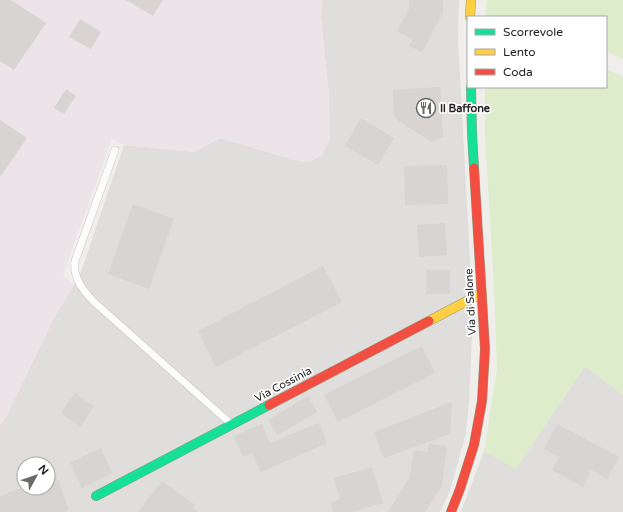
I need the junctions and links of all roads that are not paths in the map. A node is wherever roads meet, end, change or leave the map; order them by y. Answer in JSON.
{"nodes":[{"id":1,"x":471,"y":0,"type":"edge"},
{"id":2,"x":470,"y":16,"type":"edge"},
{"id":3,"x":471,"y":88,"type":"edge"},
{"id":4,"x":115,"y":150,"type":"dead end"},
{"id":5,"x":482,"y":293,"type":"junction"},
{"id":6,"x":232,"y":425,"type":"junction"},
{"id":7,"x":96,"y":496,"type":"dead end"},
{"id":8,"x":450,"y":512,"type":"edge"}],
"edges":[{"from":1,"to":2,"type":"street"},
{"from":3,"to":5,"type":"street","name":"Via di Salone"},
{"from":4,"to":6,"type":"lane"},
{"from":5,"to":6,"type":"street","name":"Via Cossinia"},
{"from":5,"to":8,"type":"street","name":"Via di Salone"},
{"from":6,"to":7,"type":"street","name":"Via Cossinia"}]}
